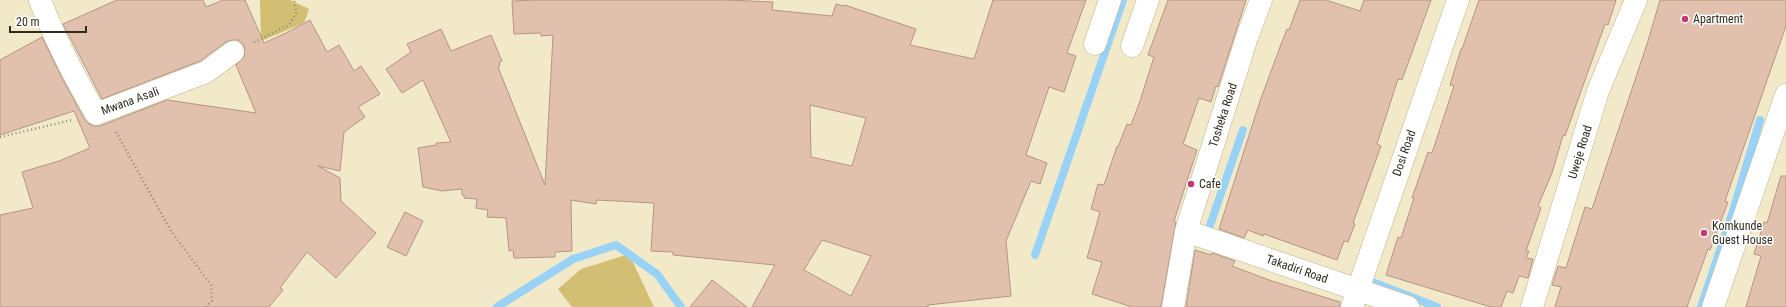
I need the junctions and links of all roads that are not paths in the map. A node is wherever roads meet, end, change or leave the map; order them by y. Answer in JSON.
{"nodes":[{"id":1,"x":40,"y":0,"type":"edge"},
{"id":2,"x":1110,"y":0,"type":"edge"},
{"id":3,"x":1148,"y":0,"type":"edge"},
{"id":4,"x":1261,"y":0,"type":"edge"},
{"id":5,"x":1458,"y":0,"type":"edge"},
{"id":6,"x":1636,"y":0,"type":"edge"},
{"id":7,"x":1095,"y":44,"type":"dead end"},
{"id":8,"x":1132,"y":46,"type":"dead end"},
{"id":9,"x":233,"y":52,"type":"road end"},
{"id":10,"x":1786,"y":95,"type":"edge"},
{"id":11,"x":1186,"y":230,"type":"junction"},
{"id":12,"x":1354,"y":298,"type":"edge"},
{"id":13,"x":1173,"y":307,"type":"edge"},
{"id":14,"x":1408,"y":307,"type":"edge"},
{"id":15,"x":1532,"y":307,"type":"edge"},
{"id":16,"x":1713,"y":307,"type":"edge"}],
"edges":[{"from":1,"to":9,"type":"street","name":"Mwana Asali"},
{"from":2,"to":7,"type":"street"},
{"from":3,"to":8,"type":"street"},
{"from":4,"to":11,"type":"street","name":"Tosheka Road"},
{"from":5,"to":12,"type":"street","name":"Dosi Road"},
{"from":6,"to":15,"type":"street","name":"Uweje Road"},
{"from":10,"to":16,"type":"street"},
{"from":11,"to":12,"type":"street","name":"Takadiri Road"},
{"from":11,"to":13,"type":"street","name":"Tosheka Road"},
{"from":12,"to":14,"type":"street","name":"Takadiri Road"}]}
